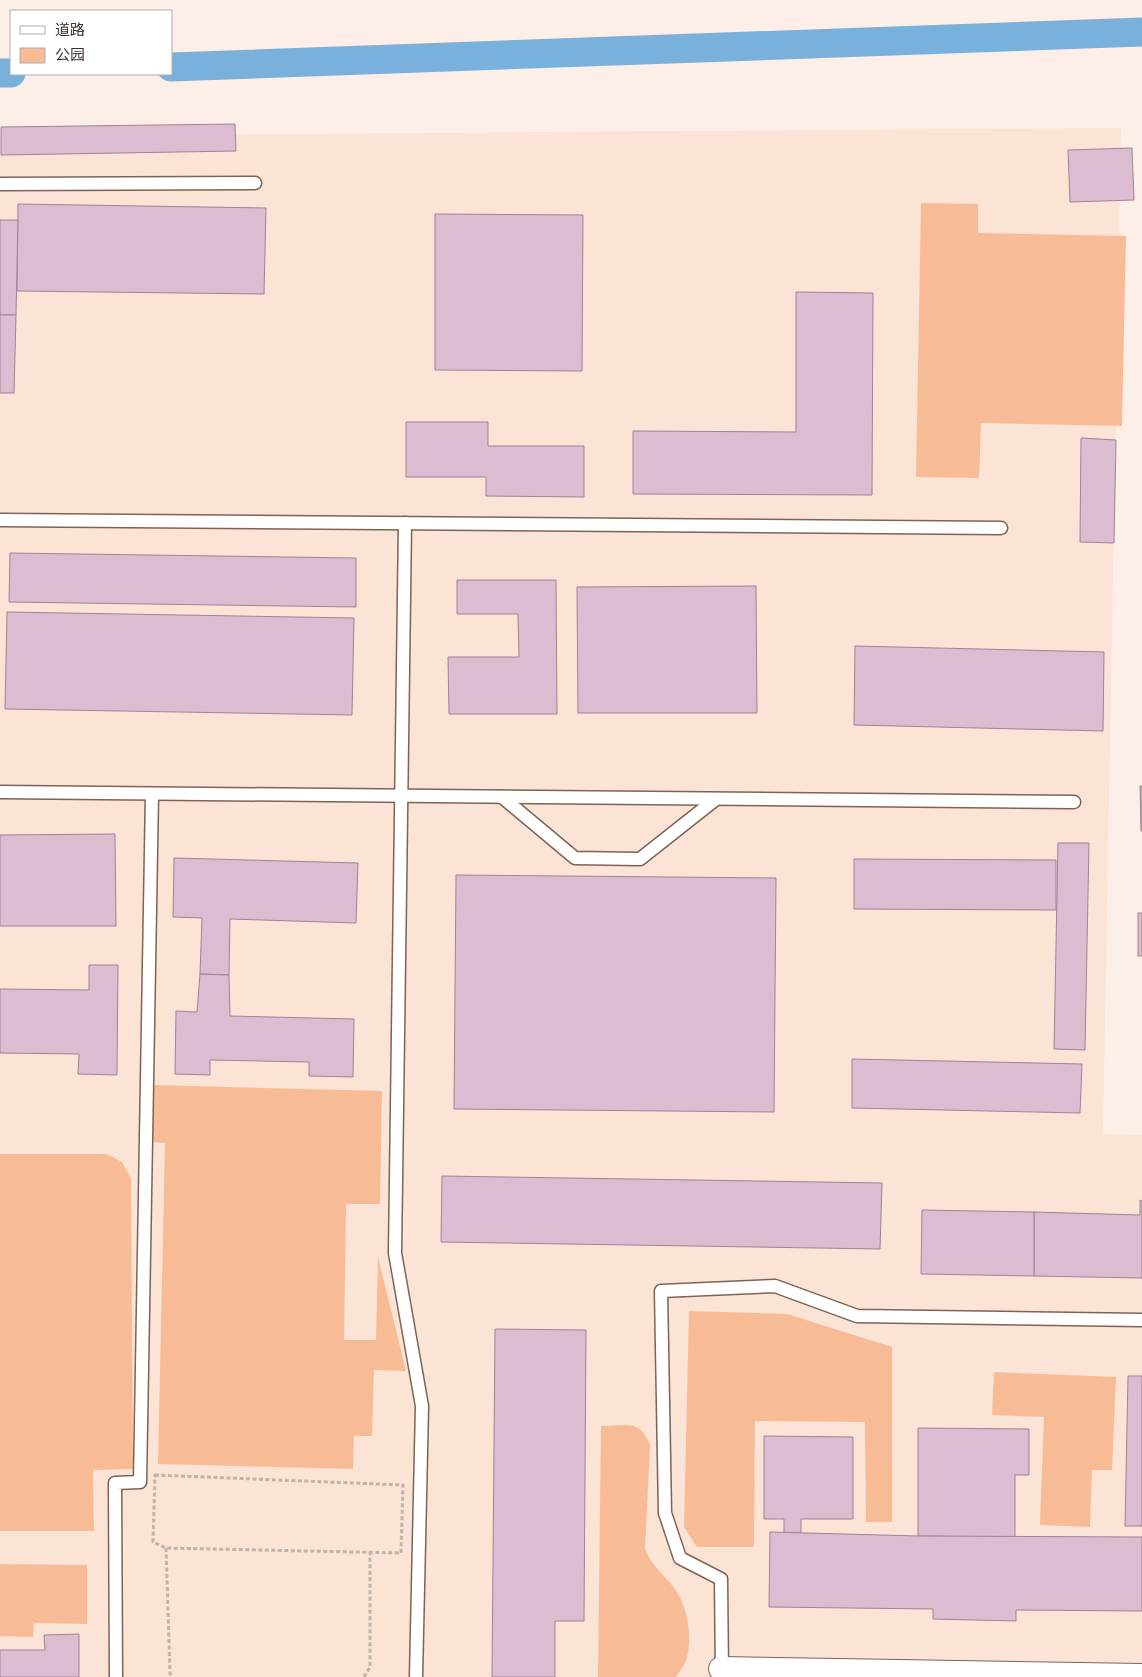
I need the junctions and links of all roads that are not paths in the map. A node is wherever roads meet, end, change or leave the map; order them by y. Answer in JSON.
{"nodes":[{"id":1,"x":255,"y":183,"type":"dead end"},
{"id":2,"x":0,"y":184,"type":"edge"},
{"id":3,"x":0,"y":520,"type":"edge"},
{"id":4,"x":405,"y":523,"type":"junction"},
{"id":5,"x":1002,"y":528,"type":"dead end"},
{"id":6,"x":0,"y":792,"type":"edge"},
{"id":7,"x":152,"y":794,"type":"junction"},
{"id":8,"x":402,"y":796,"type":"junction"},
{"id":9,"x":502,"y":797,"type":"junction"},
{"id":10,"x":716,"y":799,"type":"junction"},
{"id":11,"x":1074,"y":802,"type":"dead end"},
{"id":12,"x":1142,"y":1320,"type":"edge"},
{"id":13,"x":722,"y":1673,"type":"edge"},
{"id":14,"x":903,"y":1675,"type":"edge"},
{"id":15,"x":1039,"y":1676,"type":"edge"},
{"id":16,"x":1142,"y":1676,"type":"edge"},
{"id":17,"x":116,"y":1677,"type":"edge"},
{"id":18,"x":416,"y":1677,"type":"edge"}],
"edges":[{"from":1,"to":2,"type":"lane"},
{"from":3,"to":4,"type":"lane"},
{"from":4,"to":5,"type":"lane"},
{"from":4,"to":8,"type":"lane"},
{"from":6,"to":7,"type":"lane"},
{"from":7,"to":8,"type":"lane"},
{"from":7,"to":17,"type":"lane"},
{"from":8,"to":9,"type":"lane"},
{"from":8,"to":18,"type":"lane"},
{"from":9,"to":10,"type":"lane"},
{"from":9,"to":10,"type":"lane"},
{"from":10,"to":11,"type":"lane"},
{"from":12,"to":13,"type":"lane"},
{"from":13,"to":14,"type":"street"},
{"from":14,"to":15,"type":"street"},
{"from":15,"to":16,"type":"street"}]}
